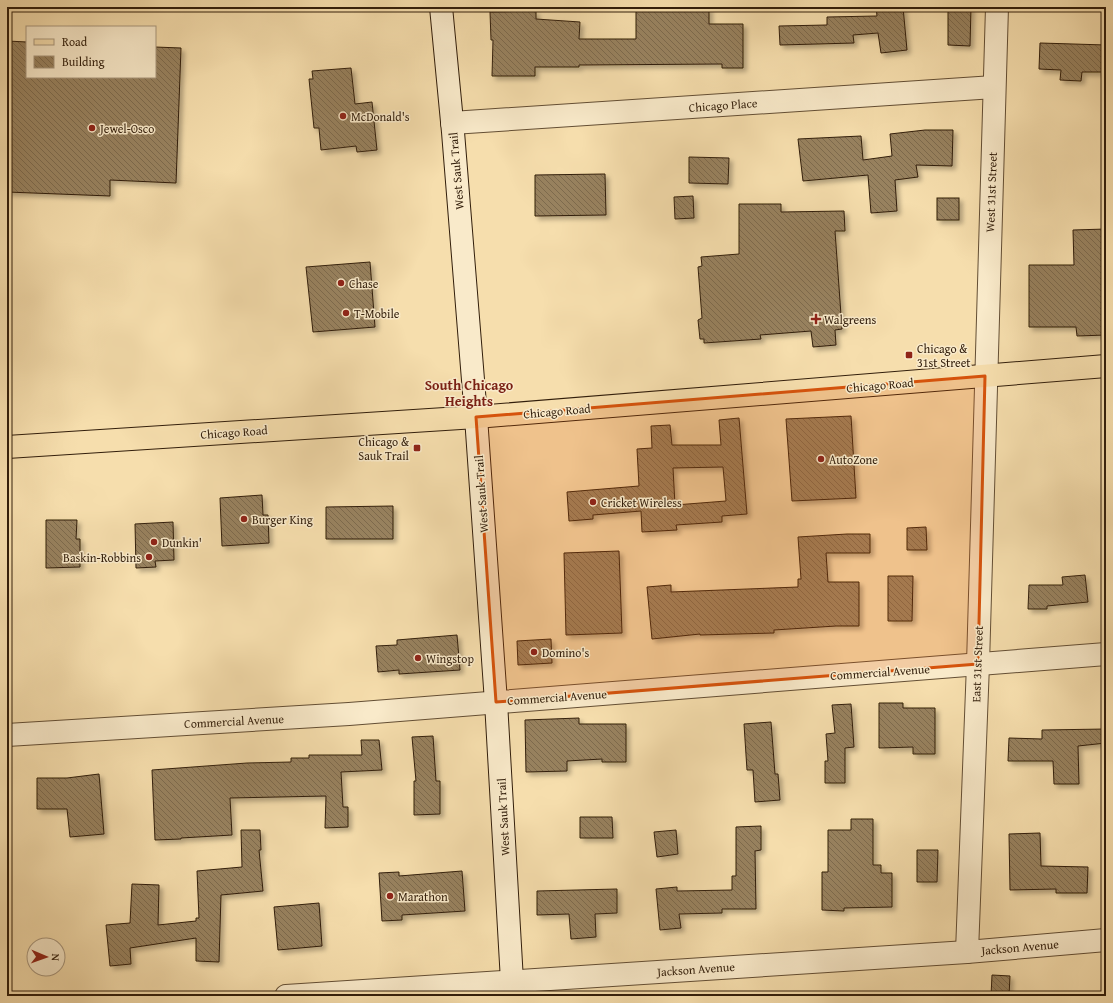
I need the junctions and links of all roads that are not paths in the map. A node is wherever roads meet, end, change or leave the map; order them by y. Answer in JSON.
{"nodes":[{"id":1,"x":441,"y":7,"type":"edge"},
{"id":2,"x":997,"y":7,"type":"edge"},
{"id":3,"x":994,"y":87,"type":"junction"},
{"id":4,"x":452,"y":123,"type":"junction"},
{"id":5,"x":1106,"y":366,"type":"edge"},
{"id":6,"x":985,"y":376,"type":"junction"},
{"id":7,"x":476,"y":417,"type":"junction"},
{"id":8,"x":7,"y":447,"type":"edge"},
{"id":9,"x":1106,"y":654,"type":"edge"},
{"id":10,"x":978,"y":664,"type":"junction"},
{"id":11,"x":496,"y":702,"type":"junction"},
{"id":12,"x":7,"y":735,"type":"edge"},
{"id":13,"x":1106,"y":940,"type":"edge"},
{"id":14,"x":967,"y":952,"type":"junction"},
{"id":15,"x":513,"y":991,"type":"edge"},
{"id":16,"x":286,"y":996,"type":"edge"}],
"edges":[{"from":1,"to":4,"type":"street","name":"West Sauk Trail"},
{"from":2,"to":3,"type":"street","name":"West 31st Street"},
{"from":3,"to":4,"type":"street","name":"Chicago Place"},
{"from":3,"to":6,"type":"street","name":"West 31st Street"},
{"from":4,"to":7,"type":"street","name":"West Sauk Trail"},
{"from":5,"to":6,"type":"main road","name":"Chicago Road"},
{"from":6,"to":7,"type":"main road","name":"Chicago Road"},
{"from":6,"to":10,"type":"street","name":"East 31st Street"},
{"from":7,"to":8,"type":"main road","name":"Chicago Road"},
{"from":7,"to":11,"type":"street","name":"West Sauk Trail"},
{"from":9,"to":10,"type":"street","name":"Commercial Avenue"},
{"from":10,"to":11,"type":"street","name":"Commercial Avenue"},
{"from":10,"to":14,"type":"street","name":"East 31st Street"},
{"from":11,"to":12,"type":"street","name":"Commercial Avenue"},
{"from":11,"to":15,"type":"street","name":"West Sauk Trail"},
{"from":13,"to":14,"type":"street","name":"Jackson Avenue"},
{"from":14,"to":15,"type":"street","name":"Jackson Avenue"},
{"from":15,"to":16,"type":"street","name":"Jackson Avenue"}]}
